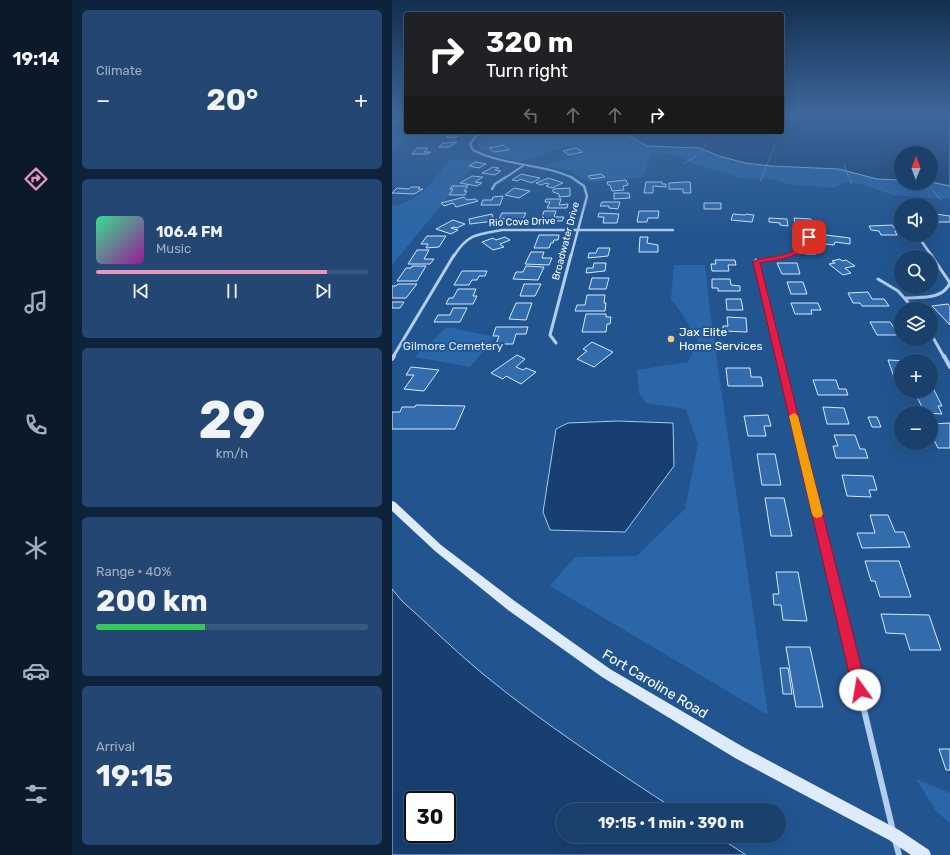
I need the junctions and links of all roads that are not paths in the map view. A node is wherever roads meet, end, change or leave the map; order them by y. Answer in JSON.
{"nodes":[{"id":1,"x":484,"y":155,"type":"edge"},
{"id":2,"x":524,"y":165,"type":"junction"},
{"id":3,"x":492,"y":189,"type":"dead end"},
{"id":4,"x":577,"y":229,"type":"junction"},
{"id":5,"x":674,"y":230,"type":"dead end"},
{"id":6,"x":809,"y":237,"type":"dead end"},
{"id":7,"x":922,"y":242,"type":"edge"},
{"id":8,"x":756,"y":261,"type":"joint"},
{"id":9,"x":878,"y":279,"type":"dead end"},
{"id":10,"x":906,"y":298,"type":"junction"},
{"id":11,"x":909,"y":302,"type":"edge"},
{"id":12,"x":556,"y":343,"type":"dead end"},
{"id":13,"x":938,"y":346,"type":"edge"},
{"id":14,"x":392,"y":359,"type":"edge"},
{"id":15,"x":950,"y":368,"type":"edge"},
{"id":16,"x":392,"y":506,"type":"edge"},
{"id":17,"x":894,"y":835,"type":"junction"},
{"id":18,"x":899,"y":855,"type":"edge"},
{"id":19,"x":924,"y":855,"type":"edge"}],
"edges":[{"from":1,"to":2,"type":"street","name":"Broadwater Drive"},
{"from":2,"to":3,"type":"street"},
{"from":2,"to":4,"type":"street","name":"Broadwater Drive"},
{"from":4,"to":5,"type":"street","name":"Rio Cove Drive"},
{"from":4,"to":12,"type":"street","name":"Broadwater Drive"},
{"from":4,"to":14,"type":"street","name":"Rio Cove Drive"},
{"from":6,"to":8,"type":"lane"},
{"from":7,"to":10,"type":"street"},
{"from":8,"to":17,"type":"street"},
{"from":9,"to":10,"type":"street"},
{"from":10,"to":11,"type":"street"},
{"from":13,"to":15,"type":"street"},
{"from":16,"to":17,"type":"street","name":"Fort Caroline Road"},
{"from":17,"to":18,"type":"street"},
{"from":17,"to":19,"type":"street","name":"Fort Caroline Road"}]}
